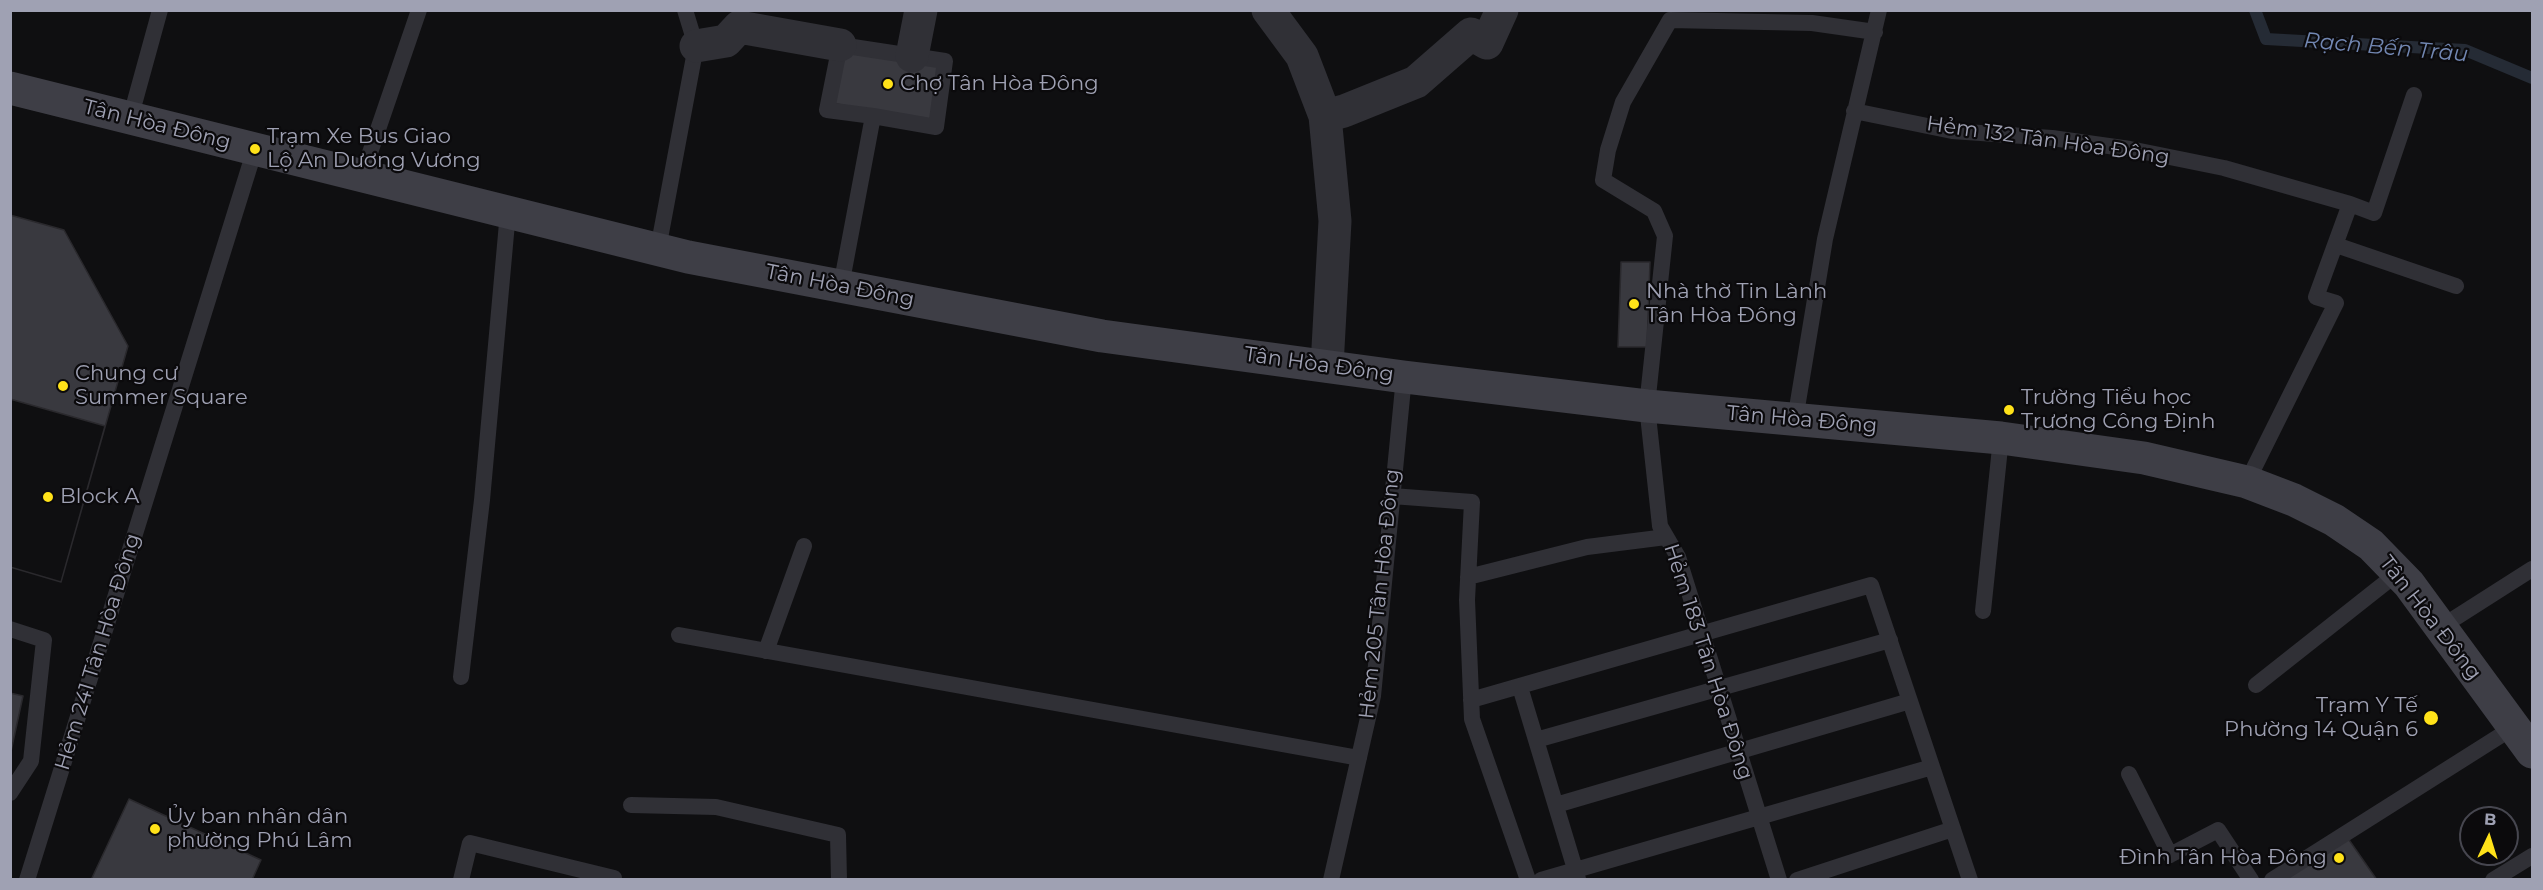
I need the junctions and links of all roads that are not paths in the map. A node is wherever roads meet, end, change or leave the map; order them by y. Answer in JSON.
{"nodes":[{"id":1,"x":160,"y":10,"type":"edge"},
{"id":2,"x":419,"y":10,"type":"edge"},
{"id":3,"x":684,"y":10,"type":"edge"},
{"id":4,"x":921,"y":10,"type":"edge"},
{"id":5,"x":1502,"y":10,"type":"edge"},
{"id":6,"x":1879,"y":10,"type":"edge"},
{"id":7,"x":1278,"y":16,"type":"edge"},
{"id":8,"x":1875,"y":32,"type":"junction"},
{"id":9,"x":840,"y":45,"type":"junction"},
{"id":10,"x":696,"y":46,"type":"junction"},
{"id":11,"x":912,"y":56,"type":"junction"},
{"id":12,"x":10,"y":88,"type":"edge"},
{"id":13,"x":2414,"y":96,"type":"dead end"},
{"id":14,"x":1854,"y":111,"type":"junction"},
{"id":15,"x":873,"y":116,"type":"junction"},
{"id":16,"x":1325,"y":116,"type":"junction"},
{"id":17,"x":130,"y":119,"type":"junction"},
{"id":18,"x":255,"y":149,"type":"junction"},
{"id":19,"x":362,"y":176,"type":"junction"},
{"id":20,"x":2350,"y":204,"type":"junction"},
{"id":21,"x":508,"y":212,"type":"junction"},
{"id":22,"x":2336,"y":245,"type":"junction"},
{"id":23,"x":658,"y":249,"type":"junction"},
{"id":24,"x":841,"y":286,"type":"junction"},
{"id":25,"x":2456,"y":286,"type":"dead end"},
{"id":26,"x":1328,"y":366,"type":"junction"},
{"id":27,"x":1404,"y":377,"type":"junction"},
{"id":28,"x":1647,"y":406,"type":"junction"},
{"id":29,"x":1795,"y":420,"type":"junction"},
{"id":30,"x":2001,"y":438,"type":"junction"},
{"id":31,"x":2247,"y":482,"type":"junction"},
{"id":32,"x":1392,"y":496,"type":"junction"},
{"id":33,"x":1666,"y":537,"type":"junction"},
{"id":34,"x":804,"y":546,"type":"dead end"},
{"id":35,"x":2532,"y":569,"type":"edge"},
{"id":36,"x":2399,"y":572,"type":"junction"},
{"id":37,"x":1468,"y":577,"type":"junction"},
{"id":38,"x":1983,"y":611,"type":"dead end"},
{"id":39,"x":2441,"y":627,"type":"junction"},
{"id":40,"x":10,"y":629,"type":"edge"},
{"id":41,"x":1700,"y":633,"type":"junction"},
{"id":42,"x":679,"y":635,"type":"dead end"},
{"id":43,"x":1890,"y":640,"type":"junction"},
{"id":44,"x":766,"y":651,"type":"junction"},
{"id":45,"x":460,"y":677,"type":"dead end"},
{"id":46,"x":2256,"y":685,"type":"dead end"},
{"id":47,"x":1520,"y":687,"type":"junction"},
{"id":48,"x":1718,"y":689,"type":"junction"},
{"id":49,"x":1471,"y":700,"type":"junction"},
{"id":50,"x":1910,"y":701,"type":"junction"},
{"id":51,"x":1536,"y":740,"type":"junction"},
{"id":52,"x":2523,"y":740,"type":"edge"},
{"id":53,"x":1738,"y":752,"type":"junction"},
{"id":54,"x":1359,"y":758,"type":"junction"},
{"id":55,"x":1932,"y":766,"type":"junction"},
{"id":56,"x":2129,"y":774,"type":"dead end"},
{"id":57,"x":10,"y":793,"type":"edge"},
{"id":58,"x":631,"y":805,"type":"dead end"},
{"id":59,"x":1556,"y":805,"type":"junction"},
{"id":60,"x":1758,"y":816,"type":"junction"},
{"id":61,"x":1953,"y":829,"type":"junction"},
{"id":62,"x":2532,"y":856,"type":"edge"},
{"id":63,"x":1576,"y":874,"type":"edge"},
{"id":64,"x":614,"y":878,"type":"edge"},
{"id":65,"x":27,"y":879,"type":"edge"},
{"id":66,"x":461,"y":879,"type":"edge"},
{"id":67,"x":839,"y":879,"type":"edge"},
{"id":68,"x":1331,"y":879,"type":"edge"},
{"id":69,"x":1528,"y":879,"type":"edge"},
{"id":70,"x":1541,"y":879,"type":"edge"},
{"id":71,"x":1779,"y":879,"type":"edge"},
{"id":72,"x":1797,"y":879,"type":"edge"},
{"id":73,"x":1970,"y":879,"type":"edge"},
{"id":74,"x":2251,"y":879,"type":"edge"},
{"id":75,"x":2272,"y":879,"type":"edge"},
{"id":76,"x":2493,"y":879,"type":"edge"}],
"edges":[{"from":1,"to":17,"type":"lane"},
{"from":2,"to":19,"type":"lane"},
{"from":3,"to":10,"type":"lane"},
{"from":4,"to":11,"type":"street"},
{"from":5,"to":16,"type":"street"},
{"from":6,"to":8,"type":"lane"},
{"from":7,"to":16,"type":"street"},
{"from":8,"to":14,"type":"lane"},
{"from":8,"to":28,"type":"lane","name":"Hẻm 183 Tân Hòa Đông"},
{"from":9,"to":10,"type":"street"},
{"from":9,"to":11,"type":"lane"},
{"from":9,"to":15,"type":"lane"},
{"from":10,"to":23,"type":"lane"},
{"from":11,"to":15,"type":"lane"},
{"from":12,"to":17,"type":"street","name":"Tân Hòa Đông"},
{"from":13,"to":20,"type":"lane","name":"Hẻm 132 Tân Hòa Đông"},
{"from":14,"to":20,"type":"lane","name":"Hẻm 132 Tân Hòa Đông"},
{"from":14,"to":29,"type":"lane"},
{"from":15,"to":24,"type":"lane"},
{"from":16,"to":26,"type":"street"},
{"from":17,"to":18,"type":"street","name":"Tân Hòa Đông"},
{"from":18,"to":19,"type":"street","name":"Tân Hòa Đông"},
{"from":18,"to":65,"type":"lane","name":"Hẻm 241 Tân Hòa Đông"},
{"from":19,"to":21,"type":"street","name":"Tân Hòa Đông"},
{"from":20,"to":22,"type":"lane"},
{"from":21,"to":23,"type":"street","name":"Tân Hòa Đông"},
{"from":21,"to":45,"type":"lane"},
{"from":22,"to":25,"type":"lane"},
{"from":22,"to":31,"type":"lane"},
{"from":23,"to":24,"type":"street","name":"Tân Hòa Đông"},
{"from":24,"to":26,"type":"street","name":"Tân Hòa Đông"},
{"from":26,"to":27,"type":"street","name":"Tân Hòa Đông"},
{"from":27,"to":28,"type":"street","name":"Tân Hòa Đông"},
{"from":27,"to":32,"type":"lane","name":"Hẻm 205 Tân Hòa Đông"},
{"from":28,"to":29,"type":"street","name":"Tân Hòa Đông"},
{"from":28,"to":33,"type":"lane","name":"Hẻm 183 Tân Hòa Đông"},
{"from":29,"to":30,"type":"street","name":"Tân Hòa Đông"},
{"from":30,"to":31,"type":"street","name":"Tân Hòa Đông"},
{"from":30,"to":38,"type":"lane"},
{"from":31,"to":36,"type":"street","name":"Tân Hòa Đông"},
{"from":32,"to":37,"type":"lane"},
{"from":32,"to":54,"type":"lane","name":"Hẻm 205 Tân Hòa Đông"},
{"from":33,"to":37,"type":"lane"},
{"from":33,"to":41,"type":"lane","name":"Hẻm 183 Tân Hòa Đông"},
{"from":34,"to":44,"type":"lane"},
{"from":35,"to":39,"type":"lane"},
{"from":36,"to":39,"type":"street","name":"Tân Hòa Đông"},
{"from":36,"to":46,"type":"lane"},
{"from":37,"to":49,"type":"lane"},
{"from":39,"to":52,"type":"street","name":"Tân Hòa Đông"},
{"from":40,"to":57,"type":"lane"},
{"from":41,"to":43,"type":"lane"},
{"from":41,"to":47,"type":"lane"},
{"from":41,"to":48,"type":"lane","name":"Hẻm 183 Tân Hòa Đông"},
{"from":42,"to":44,"type":"lane"},
{"from":43,"to":48,"type":"lane"},
{"from":43,"to":50,"type":"lane"},
{"from":44,"to":54,"type":"lane"},
{"from":47,"to":49,"type":"lane"},
{"from":47,"to":51,"type":"lane"},
{"from":48,"to":51,"type":"lane"},
{"from":48,"to":53,"type":"lane","name":"Hẻm 183 Tân Hòa Đông"},
{"from":49,"to":69,"type":"lane"},
{"from":50,"to":53,"type":"lane"},
{"from":50,"to":55,"type":"lane"},
{"from":51,"to":59,"type":"lane"},
{"from":52,"to":75,"type":"lane"},
{"from":53,"to":59,"type":"lane"},
{"from":53,"to":60,"type":"lane","name":"Hẻm 183 Tân Hòa Đông"},
{"from":54,"to":68,"type":"lane","name":"Hẻm 205 Tân Hòa Đông"},
{"from":55,"to":60,"type":"lane"},
{"from":55,"to":61,"type":"lane"},
{"from":56,"to":74,"type":"lane"},
{"from":58,"to":67,"type":"lane"},
{"from":59,"to":63,"type":"lane"},
{"from":60,"to":63,"type":"lane"},
{"from":60,"to":71,"type":"lane","name":"Hẻm 183 Tân Hòa Đông"},
{"from":61,"to":72,"type":"lane"},
{"from":61,"to":73,"type":"lane"},
{"from":62,"to":76,"type":"lane"},
{"from":63,"to":70,"type":"lane"},
{"from":64,"to":66,"type":"lane"}]}
